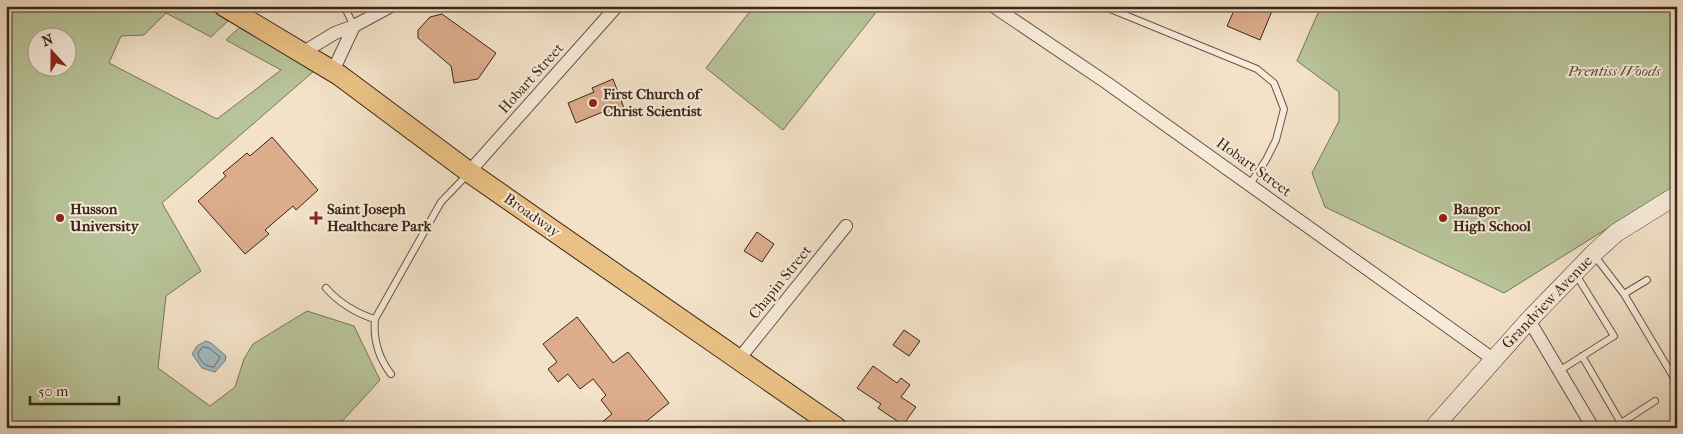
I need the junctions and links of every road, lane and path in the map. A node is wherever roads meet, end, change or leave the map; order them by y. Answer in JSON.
{"nodes":[{"id":1,"x":224,"y":6,"type":"edge"},
{"id":2,"x":344,"y":6,"type":"edge"},
{"id":3,"x":392,"y":6,"type":"edge"},
{"id":4,"x":617,"y":6,"type":"edge"},
{"id":5,"x":994,"y":6,"type":"edge"},
{"id":6,"x":1103,"y":6,"type":"edge"},
{"id":7,"x":379,"y":9,"type":"edge"},
{"id":8,"x":354,"y":26,"type":"junction"},
{"id":9,"x":302,"y":52,"type":"junction"},
{"id":10,"x":333,"y":71,"type":"junction"},
{"id":11,"x":469,"y":172,"type":"junction"},
{"id":12,"x":1250,"y":184,"type":"junction"},
{"id":13,"x":1677,"y":195,"type":"edge"},
{"id":14,"x":846,"y":226,"type":"dead end"},
{"id":15,"x":1593,"y":254,"type":"junction"},
{"id":16,"x":1575,"y":272,"type":"junction"},
{"id":17,"x":1647,"y":280,"type":"dead end"},
{"id":18,"x":326,"y":288,"type":"dead end"},
{"id":19,"x":1624,"y":294,"type":"junction"},
{"id":20,"x":375,"y":319,"type":"junction"},
{"id":21,"x":1529,"y":320,"type":"junction"},
{"id":22,"x":1582,"y":356,"type":"junction"},
{"id":23,"x":1493,"y":358,"type":"junction"},
{"id":24,"x":739,"y":359,"type":"junction"},
{"id":25,"x":1559,"y":371,"type":"junction"},
{"id":26,"x":391,"y":374,"type":"dead end"},
{"id":27,"x":1677,"y":383,"type":"edge"},
{"id":28,"x":1655,"y":401,"type":"dead end"},
{"id":29,"x":1621,"y":423,"type":"junction"},
{"id":30,"x":837,"y":428,"type":"edge"},
{"id":31,"x":1433,"y":428,"type":"edge"},
{"id":32,"x":1594,"y":428,"type":"edge"},
{"id":33,"x":1613,"y":428,"type":"edge"}],
"edges":[{"from":1,"to":9,"type":"main road","name":"Broadway"},
{"from":2,"to":8,"type":"lane"},
{"from":3,"to":7,"type":"street"},
{"from":4,"to":11,"type":"street","name":"Hobart Street"},
{"from":5,"to":12,"type":"street","name":"Hobart Street"},
{"from":6,"to":12,"type":"lane"},
{"from":7,"to":8,"type":"street"},
{"from":8,"to":9,"type":"street"},
{"from":8,"to":10,"type":"street"},
{"from":9,"to":10,"type":"main road","name":"Broadway"},
{"from":10,"to":11,"type":"main road","name":"Broadway"},
{"from":11,"to":20,"type":"lane"},
{"from":11,"to":24,"type":"main road","name":"Broadway"},
{"from":12,"to":23,"type":"street","name":"Hobart Street"},
{"from":13,"to":15,"type":"street","name":"Grandview Avenue"},
{"from":14,"to":24,"type":"street","name":"Chapin Street"},
{"from":15,"to":16,"type":"street","name":"Grandview Avenue"},
{"from":15,"to":19,"type":"lane"},
{"from":16,"to":21,"type":"street","name":"Grandview Avenue"},
{"from":16,"to":22,"type":"lane"},
{"from":17,"to":19,"type":"lane"},
{"from":18,"to":20,"type":"lane"},
{"from":19,"to":27,"type":"lane"},
{"from":20,"to":26,"type":"lane"},
{"from":21,"to":23,"type":"street","name":"Grandview Avenue"},
{"from":21,"to":25,"type":"street"},
{"from":22,"to":25,"type":"lane"},
{"from":22,"to":29,"type":"lane"},
{"from":23,"to":31,"type":"street","name":"Grandview Avenue"},
{"from":24,"to":30,"type":"main road","name":"Broadway"},
{"from":25,"to":32,"type":"street"},
{"from":28,"to":29,"type":"lane"},
{"from":29,"to":33,"type":"lane"}]}
